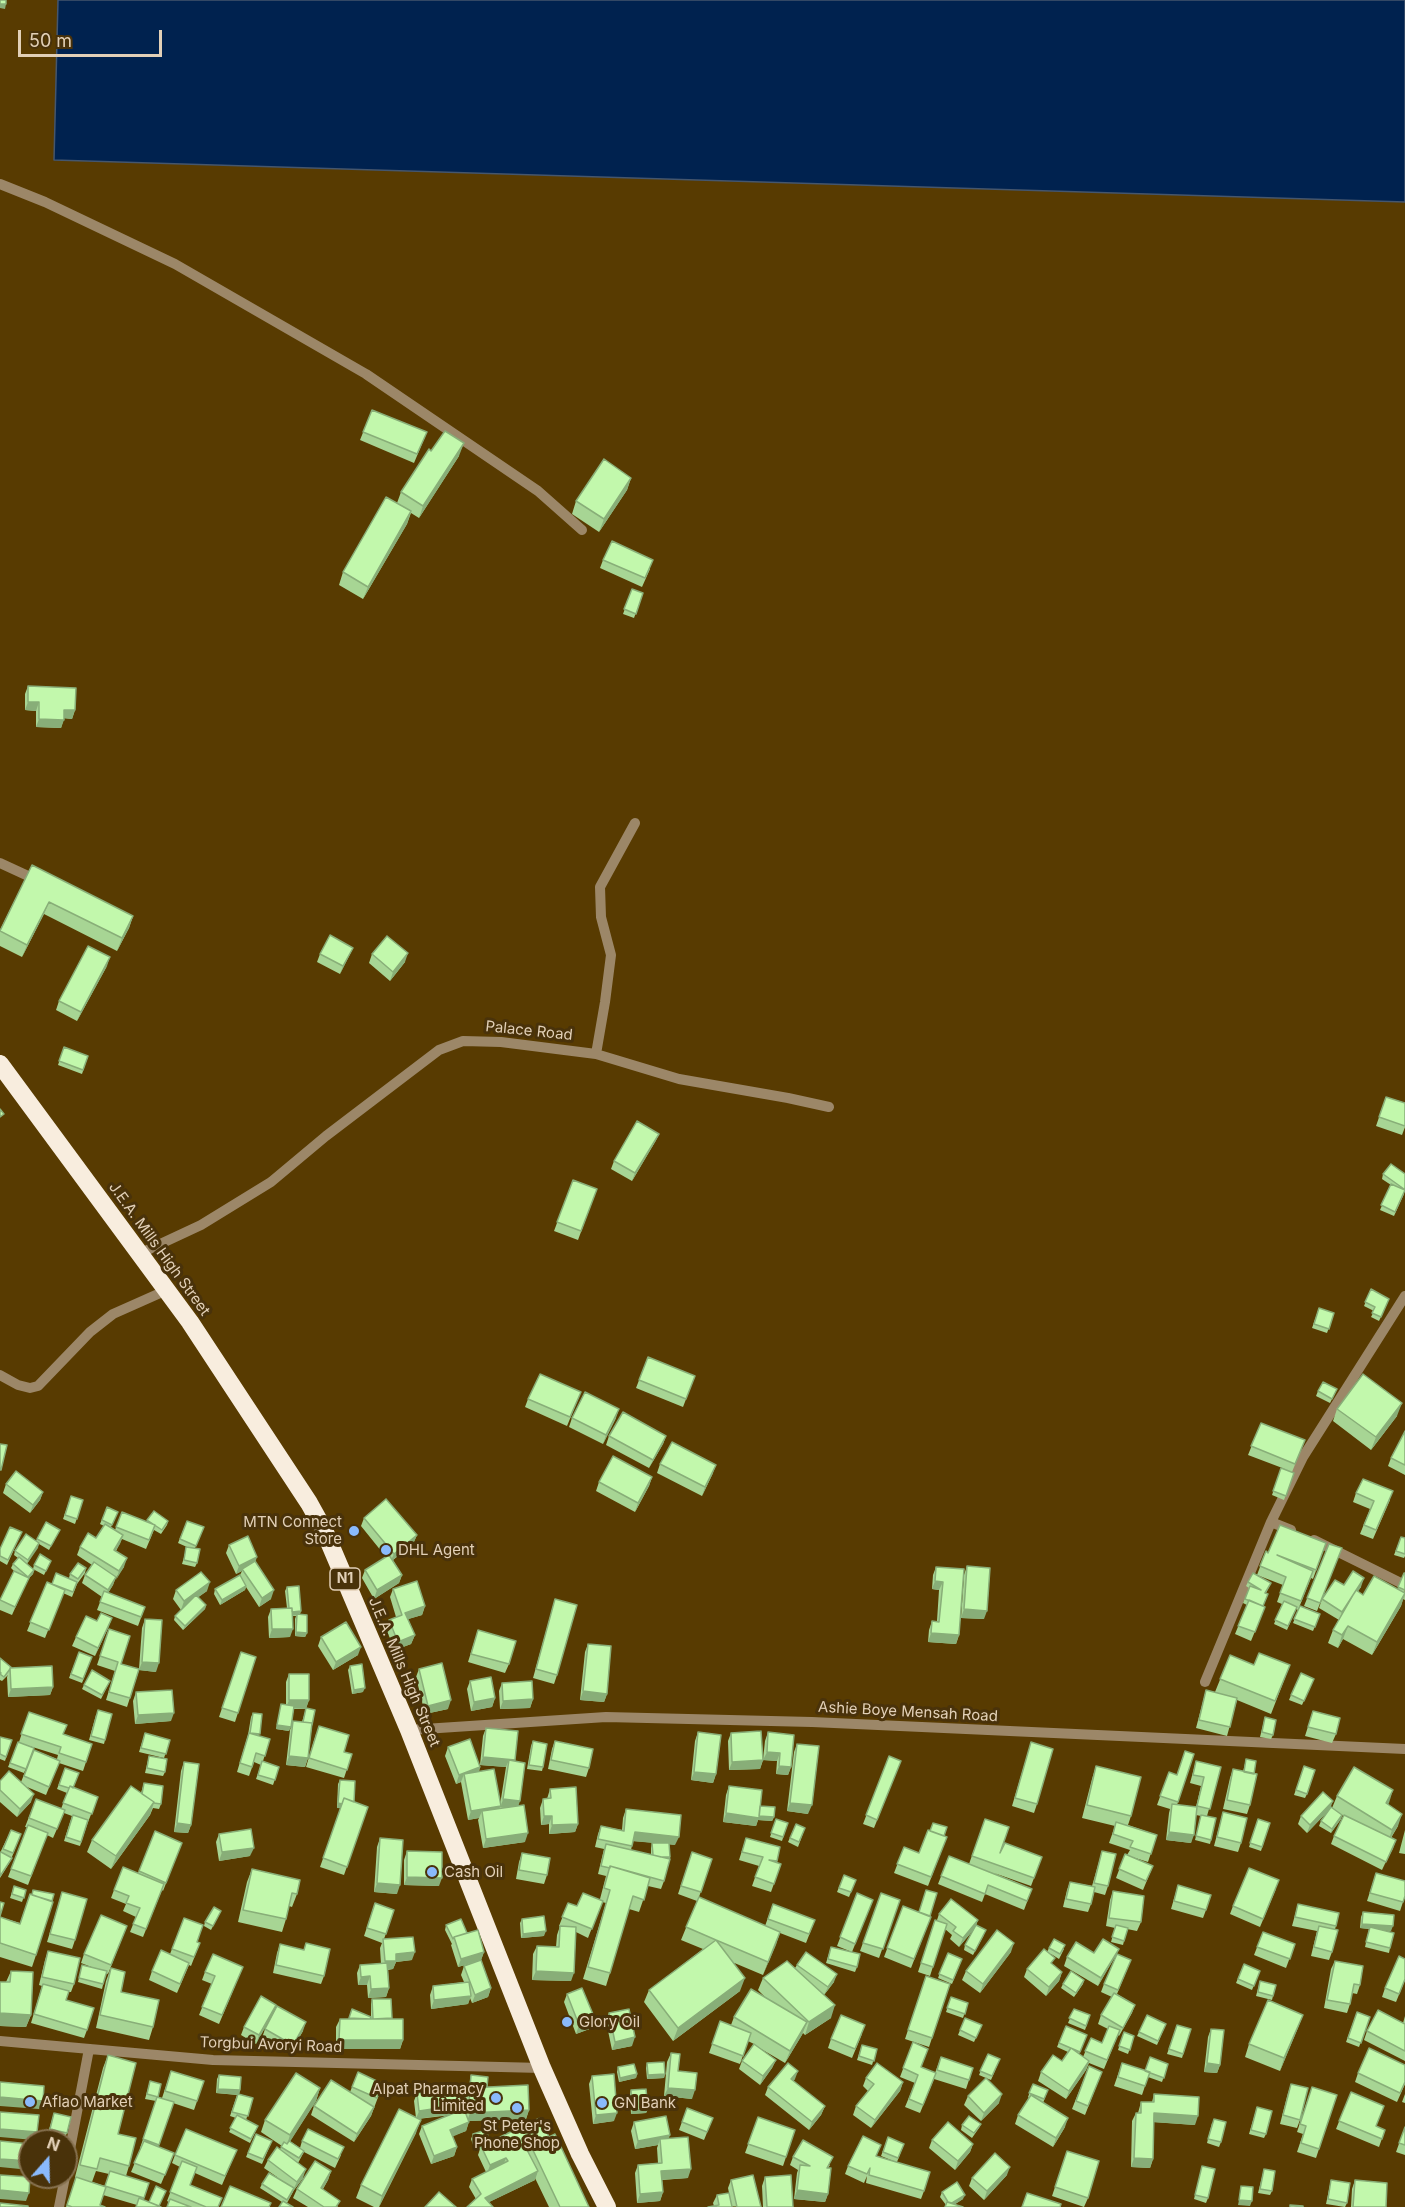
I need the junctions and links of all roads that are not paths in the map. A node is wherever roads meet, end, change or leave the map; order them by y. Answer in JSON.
{"nodes":[{"id":1,"x":0,"y":184,"type":"edge"},
{"id":2,"x":582,"y":530,"type":"dead end"},
{"id":3,"x":635,"y":823,"type":"dead end"},
{"id":4,"x":0,"y":863,"type":"edge"},
{"id":5,"x":51,"y":886,"type":"edge"},
{"id":6,"x":596,"y":1054,"type":"junction"},
{"id":7,"x":0,"y":1064,"type":"edge"},
{"id":8,"x":829,"y":1107,"type":"dead end"},
{"id":9,"x":141,"y":1253,"type":"junction"},
{"id":10,"x":167,"y":1290,"type":"junction"},
{"id":11,"x":1405,"y":1296,"type":"edge"},
{"id":12,"x":0,"y":1375,"type":"edge"},
{"id":13,"x":1271,"y":1522,"type":"junction"},
{"id":14,"x":1405,"y":1585,"type":"edge"},
{"id":15,"x":1205,"y":1682,"type":"dead end"},
{"id":16,"x":409,"y":1730,"type":"junction"},
{"id":17,"x":1405,"y":1749,"type":"edge"},
{"id":18,"x":0,"y":2041,"type":"edge"},
{"id":19,"x":89,"y":2049,"type":"junction"},
{"id":20,"x":542,"y":2067,"type":"junction"},
{"id":21,"x":74,"y":2129,"type":"edge"},
{"id":22,"x":62,"y":2189,"type":"edge"},
{"id":23,"x":59,"y":2207,"type":"edge"},
{"id":24,"x":607,"y":2207,"type":"edge"}],
"edges":[{"from":1,"to":2,"type":"street"},
{"from":3,"to":6,"type":"street"},
{"from":4,"to":5,"type":"street"},
{"from":6,"to":8,"type":"street","name":"Palace Road"},
{"from":6,"to":9,"type":"street","name":"Palace Road"},
{"from":7,"to":9,"type":"highway","name":"J.E.A. Mills High Street","number":"N1"},
{"from":9,"to":10,"type":"highway","name":"J.E.A. Mills High Street","number":"N1"},
{"from":10,"to":12,"type":"street"},
{"from":10,"to":16,"type":"highway","name":"J.E.A. Mills High Street","number":"N1"},
{"from":11,"to":13,"type":"street"},
{"from":13,"to":14,"type":"street"},
{"from":13,"to":15,"type":"street"},
{"from":16,"to":17,"type":"street","name":"Ashie Boye Mensah Road"},
{"from":16,"to":20,"type":"highway","name":"J.E.A. Mills High Street","number":"N1"},
{"from":18,"to":19,"type":"street","name":"Torgbui Avoryi Road"},
{"from":19,"to":20,"type":"street","name":"Torgbui Avoryi Road"},
{"from":19,"to":21,"type":"street"},
{"from":20,"to":24,"type":"highway","name":"J.E.A. Mills High Street","number":"N1"},
{"from":22,"to":23,"type":"street"}]}
